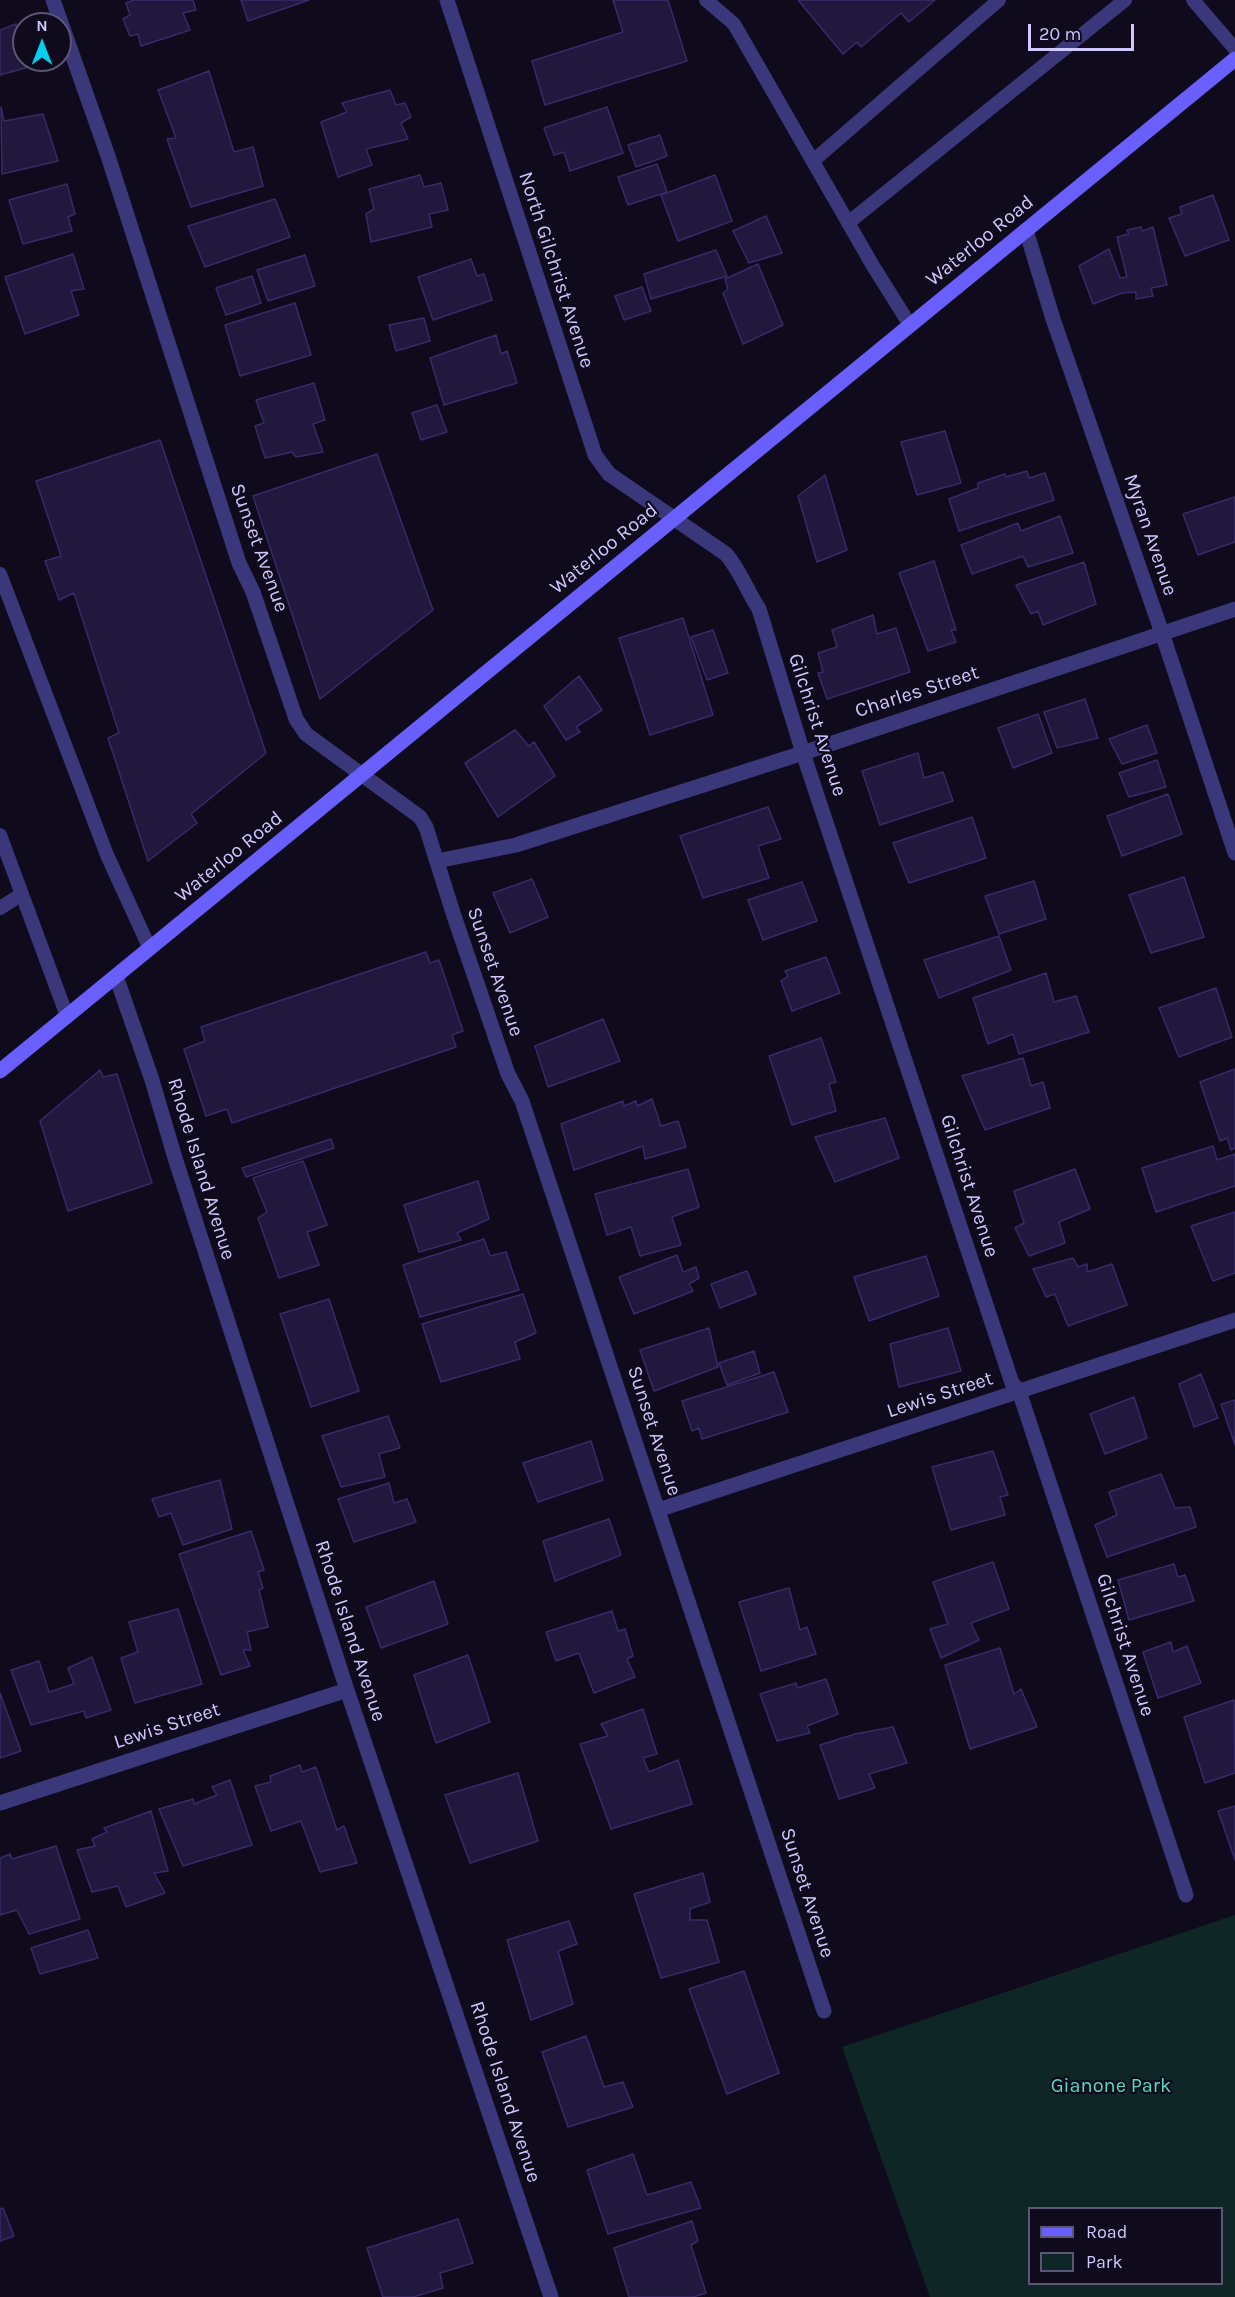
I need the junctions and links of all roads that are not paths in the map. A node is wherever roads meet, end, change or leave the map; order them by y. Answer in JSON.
{"nodes":[{"id":1,"x":53,"y":0,"type":"edge"},
{"id":2,"x":447,"y":0,"type":"edge"},
{"id":3,"x":706,"y":0,"type":"edge"},
{"id":4,"x":999,"y":0,"type":"edge"},
{"id":5,"x":1125,"y":0,"type":"edge"},
{"id":6,"x":1193,"y":0,"type":"edge"},
{"id":7,"x":1235,"y":49,"type":"edge"},
{"id":8,"x":1235,"y":59,"type":"edge"},
{"id":9,"x":813,"y":161,"type":"junction"},
{"id":10,"x":848,"y":223,"type":"junction"},
{"id":11,"x":1026,"y":230,"type":"junction"},
{"id":12,"x":910,"y":325,"type":"junction"},
{"id":13,"x":673,"y":519,"type":"junction"},
{"id":14,"x":0,"y":574,"type":"edge"},
{"id":15,"x":1235,"y":609,"type":"edge"},
{"id":16,"x":1162,"y":633,"type":"junction"},
{"id":17,"x":803,"y":753,"type":"junction"},
{"id":18,"x":361,"y":776,"type":"junction"},
{"id":19,"x":0,"y":835,"type":"edge"},
{"id":20,"x":1235,"y":853,"type":"edge"},
{"id":21,"x":437,"y":861,"type":"junction"},
{"id":22,"x":22,"y":894,"type":"junction"},
{"id":23,"x":0,"y":908,"type":"edge"},
{"id":24,"x":150,"y":949,"type":"junction"},
{"id":25,"x":116,"y":976,"type":"junction"},
{"id":26,"x":67,"y":1016,"type":"junction"},
{"id":27,"x":0,"y":1071,"type":"edge"},
{"id":28,"x":1235,"y":1320,"type":"edge"},
{"id":29,"x":1019,"y":1391,"type":"junction"},
{"id":30,"x":658,"y":1510,"type":"junction"},
{"id":31,"x":347,"y":1690,"type":"junction"},
{"id":32,"x":0,"y":1803,"type":"edge"},
{"id":33,"x":1186,"y":1895,"type":"dead end"},
{"id":34,"x":824,"y":2011,"type":"dead end"},
{"id":35,"x":551,"y":2297,"type":"edge"}],
"edges":[{"from":1,"to":18,"type":"street","name":"Sunset Avenue"},
{"from":2,"to":13,"type":"street","name":"North Gilchrist Avenue"},
{"from":3,"to":9,"type":"lane"},
{"from":4,"to":9,"type":"lane"},
{"from":5,"to":10,"type":"lane"},
{"from":6,"to":7,"type":"lane"},
{"from":8,"to":11,"type":"main road","name":"Waterloo Road"},
{"from":9,"to":10,"type":"lane"},
{"from":10,"to":12,"type":"lane"},
{"from":11,"to":12,"type":"main road","name":"Waterloo Road"},
{"from":11,"to":16,"type":"street","name":"Myran Avenue"},
{"from":12,"to":13,"type":"main road","name":"Waterloo Road"},
{"from":13,"to":17,"type":"street","name":"Gilchrist Avenue"},
{"from":13,"to":18,"type":"main road","name":"Waterloo Road"},
{"from":14,"to":24,"type":"lane"},
{"from":15,"to":16,"type":"street","name":"Charles Street"},
{"from":16,"to":17,"type":"street","name":"Charles Street"},
{"from":16,"to":20,"type":"street","name":"Myran Avenue"},
{"from":17,"to":21,"type":"street","name":"Charles Street"},
{"from":17,"to":29,"type":"street","name":"Gilchrist Avenue"},
{"from":18,"to":21,"type":"street","name":"Sunset Avenue"},
{"from":18,"to":24,"type":"main road","name":"Waterloo Road"},
{"from":19,"to":22,"type":"lane"},
{"from":21,"to":30,"type":"street","name":"Sunset Avenue"},
{"from":22,"to":23,"type":"lane"},
{"from":22,"to":26,"type":"lane"},
{"from":24,"to":25,"type":"main road","name":"Waterloo Road"},
{"from":25,"to":26,"type":"main road","name":"Waterloo Road"},
{"from":25,"to":31,"type":"street","name":"Rhode Island Avenue"},
{"from":26,"to":27,"type":"main road","name":"Waterloo Road"},
{"from":28,"to":29,"type":"street","name":"Lewis Street"},
{"from":29,"to":30,"type":"street","name":"Lewis Street"},
{"from":29,"to":33,"type":"street","name":"Gilchrist Avenue"},
{"from":30,"to":34,"type":"street","name":"Sunset Avenue"},
{"from":31,"to":32,"type":"street","name":"Lewis Street"},
{"from":31,"to":35,"type":"street","name":"Rhode Island Avenue"}]}
